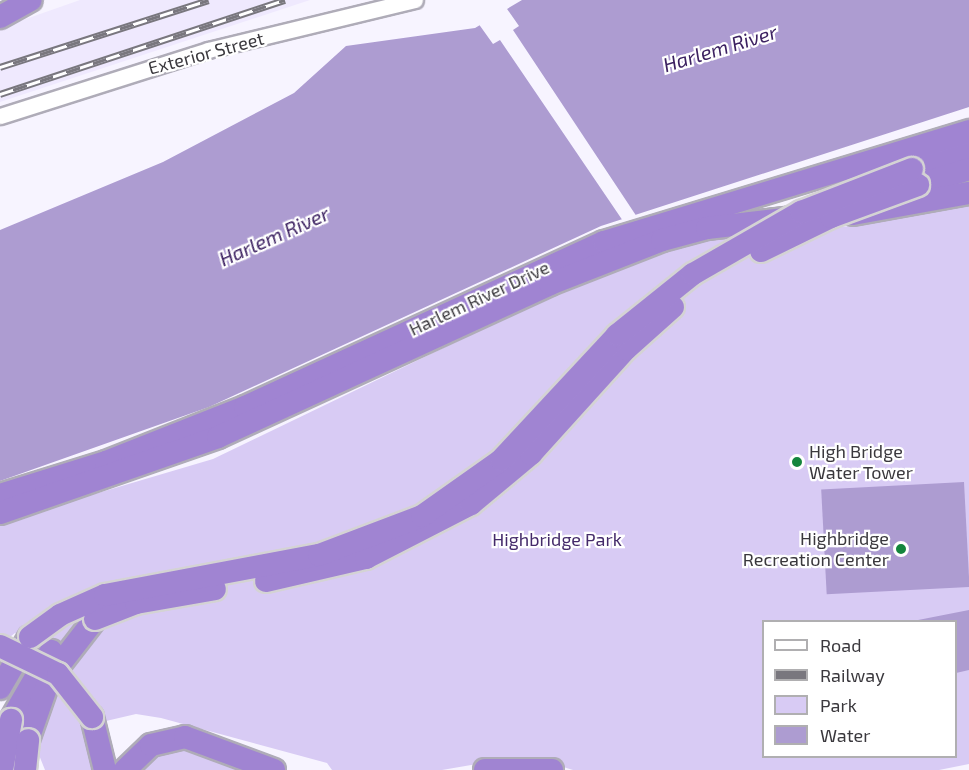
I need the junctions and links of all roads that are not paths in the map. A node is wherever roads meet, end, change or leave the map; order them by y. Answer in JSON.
{"nodes":[{"id":1,"x":31,"y":0,"type":"edge"},
{"id":2,"x":415,"y":0,"type":"edge"},
{"id":3,"x":0,"y":17,"type":"edge"},
{"id":4,"x":0,"y":117,"type":"edge"},
{"id":5,"x":969,"y":131,"type":"edge"},
{"id":6,"x":969,"y":151,"type":"edge"},
{"id":7,"x":969,"y":170,"type":"edge"},
{"id":8,"x":915,"y":177,"type":"junction"},
{"id":9,"x":969,"y":193,"type":"edge"},
{"id":10,"x":0,"y":495,"type":"edge"},
{"id":11,"x":0,"y":513,"type":"edge"},
{"id":12,"x":30,"y":636,"type":"junction"},
{"id":13,"x":0,"y":646,"type":"edge"},
{"id":14,"x":54,"y":657,"type":"junction"},
{"id":15,"x":0,"y":660,"type":"edge"},
{"id":16,"x":0,"y":688,"type":"edge"},
{"id":17,"x":6,"y":722,"type":"edge"},
{"id":18,"x":2,"y":770,"type":"edge"},
{"id":19,"x":26,"y":770,"type":"edge"},
{"id":20,"x":105,"y":770,"type":"edge"},
{"id":21,"x":125,"y":770,"type":"edge"},
{"id":22,"x":274,"y":770,"type":"edge"},
{"id":23,"x":484,"y":770,"type":"edge"},
{"id":24,"x":552,"y":770,"type":"edge"}],
"edges":[{"from":1,"to":3,"type":"highway"},
{"from":2,"to":4,"type":"street","name":"Exterior Street"},
{"from":5,"to":10,"type":"highway","name":"Harlem River Drive"},
{"from":6,"to":8,"type":"highway"},
{"from":7,"to":8,"type":"highway"},
{"from":8,"to":12,"type":"highway","bridge":true},
{"from":8,"to":14,"type":"highway","bridge":true},
{"from":9,"to":11,"type":"highway","name":"Harlem River Drive"},
{"from":12,"to":15,"type":"highway"},
{"from":12,"to":16,"type":"highway"},
{"from":13,"to":20,"type":"highway","bridge":true},
{"from":14,"to":17,"type":"highway"},
{"from":14,"to":19,"type":"highway","bridge":true},
{"from":17,"to":18,"type":"highway","bridge":true},
{"from":17,"to":19,"type":"highway"},
{"from":21,"to":22,"type":"highway"},
{"from":23,"to":24,"type":"highway"}]}
